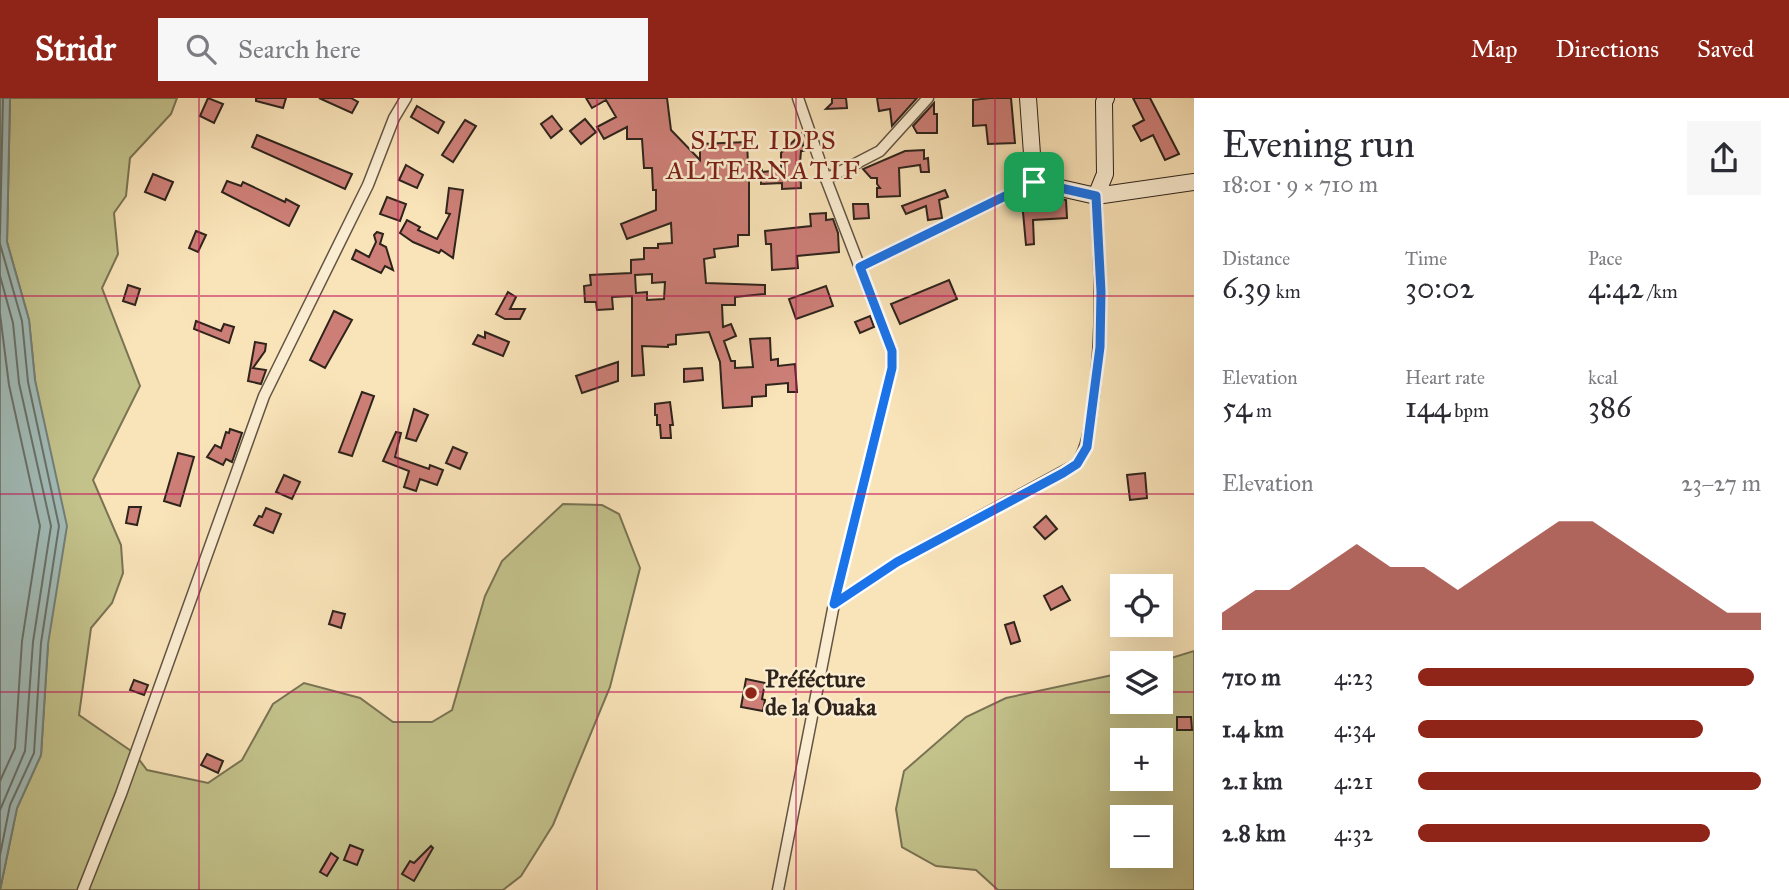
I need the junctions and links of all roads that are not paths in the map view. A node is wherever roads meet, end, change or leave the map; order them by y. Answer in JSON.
{"nodes":[{"id":1,"x":406,"y":98,"type":"edge"},
{"id":2,"x":797,"y":98,"type":"edge"},
{"id":3,"x":928,"y":98,"type":"edge"},
{"id":4,"x":1028,"y":98,"type":"edge"},
{"id":5,"x":1106,"y":98,"type":"edge"},
{"id":6,"x":826,"y":179,"type":"junction"},
{"id":7,"x":1034,"y":182,"type":"junction"},
{"id":8,"x":1194,"y":182,"type":"edge"},
{"id":9,"x":1096,"y":196,"type":"junction"},
{"id":10,"x":860,"y":267,"type":"junction"},
{"id":11,"x":834,"y":604,"type":"junction"},
{"id":12,"x":83,"y":890,"type":"edge"},
{"id":13,"x":778,"y":890,"type":"edge"}],
"edges":[{"from":1,"to":12,"type":"street"},
{"from":2,"to":6,"type":"street"},
{"from":3,"to":6,"type":"street"},
{"from":4,"to":7,"type":"street"},
{"from":5,"to":9,"type":"street"},
{"from":6,"to":10,"type":"street"},
{"from":7,"to":9,"type":"street"},
{"from":7,"to":10,"type":"street"},
{"from":8,"to":9,"type":"street"},
{"from":9,"to":11,"type":"street"},
{"from":10,"to":11,"type":"street"},
{"from":11,"to":13,"type":"street"}]}
